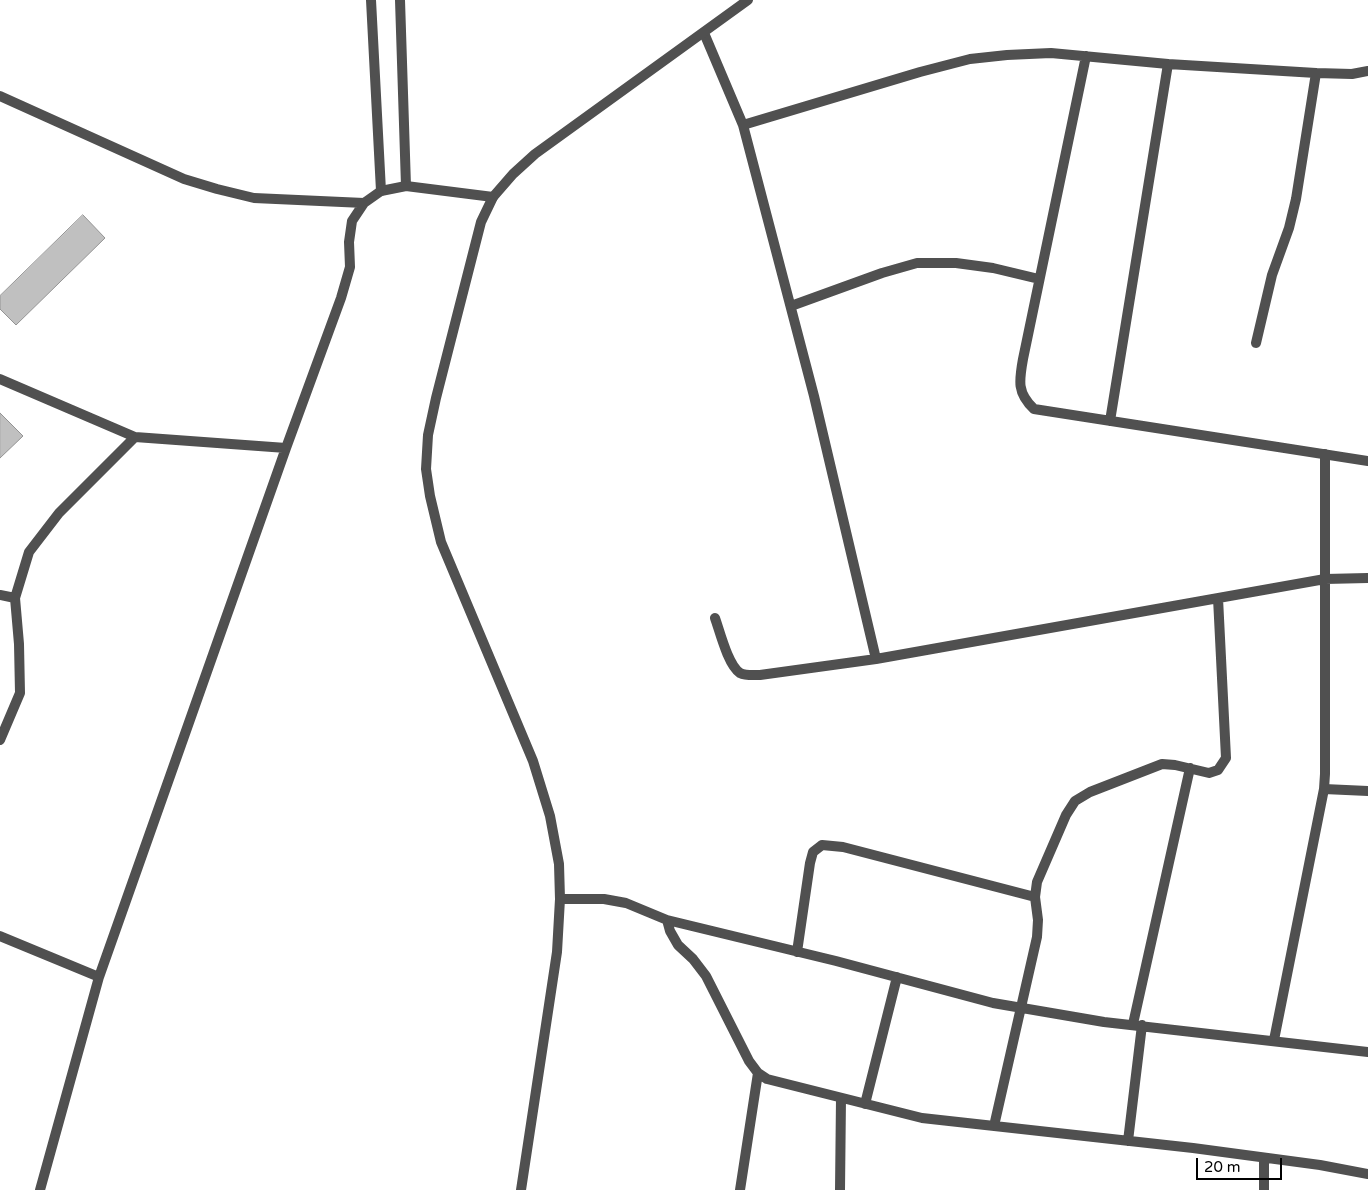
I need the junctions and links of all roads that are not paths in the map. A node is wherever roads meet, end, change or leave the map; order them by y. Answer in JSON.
{"nodes":[{"id":1,"x":371,"y":0,"type":"edge"},
{"id":2,"x":400,"y":0,"type":"edge"},
{"id":3,"x":748,"y":0,"type":"edge"},
{"id":4,"x":704,"y":33,"type":"junction"},
{"id":5,"x":1086,"y":56,"type":"junction"},
{"id":6,"x":1168,"y":64,"type":"junction"},
{"id":7,"x":1368,"y":71,"type":"edge"},
{"id":8,"x":1316,"y":73,"type":"junction"},
{"id":9,"x":0,"y":96,"type":"edge"},
{"id":10,"x":743,"y":125,"type":"junction"},
{"id":11,"x":406,"y":186,"type":"junction"},
{"id":12,"x":381,"y":191,"type":"junction"},
{"id":13,"x":493,"y":197,"type":"junction"},
{"id":14,"x":364,"y":203,"type":"junction"},
{"id":15,"x":1039,"y":279,"type":"junction"},
{"id":16,"x":791,"y":306,"type":"junction"},
{"id":17,"x":1256,"y":343,"type":"dead end"},
{"id":18,"x":0,"y":380,"type":"edge"},
{"id":19,"x":1110,"y":421,"type":"junction"},
{"id":20,"x":135,"y":437,"type":"junction"},
{"id":21,"x":286,"y":448,"type":"junction"},
{"id":22,"x":1325,"y":454,"type":"junction"},
{"id":23,"x":1368,"y":461,"type":"edge"},
{"id":24,"x":1368,"y":578,"type":"edge"},
{"id":25,"x":1325,"y":579,"type":"junction"},
{"id":26,"x":0,"y":595,"type":"edge"},
{"id":27,"x":15,"y":598,"type":"junction"},
{"id":28,"x":1218,"y":598,"type":"junction"},
{"id":29,"x":715,"y":618,"type":"dead end"},
{"id":30,"x":876,"y":659,"type":"junction"},
{"id":31,"x":0,"y":740,"type":"edge"},
{"id":32,"x":1190,"y":768,"type":"junction"},
{"id":33,"x":1324,"y":789,"type":"junction"},
{"id":34,"x":1368,"y":791,"type":"edge"},
{"id":35,"x":1035,"y":897,"type":"junction"},
{"id":36,"x":560,"y":899,"type":"junction"},
{"id":37,"x":666,"y":920,"type":"junction"},
{"id":38,"x":0,"y":936,"type":"edge"},
{"id":39,"x":797,"y":952,"type":"junction"},
{"id":40,"x":99,"y":977,"type":"junction"},
{"id":41,"x":897,"y":977,"type":"junction"},
{"id":42,"x":1022,"y":1007,"type":"junction"},
{"id":43,"x":1138,"y":1024,"type":"junction"},
{"id":44,"x":1274,"y":1040,"type":"junction"},
{"id":45,"x":1368,"y":1052,"type":"edge"},
{"id":46,"x":758,"y":1074,"type":"junction"},
{"id":47,"x":841,"y":1098,"type":"junction"},
{"id":48,"x":865,"y":1104,"type":"junction"},
{"id":49,"x":994,"y":1126,"type":"junction"},
{"id":50,"x":1128,"y":1141,"type":"junction"},
{"id":51,"x":1264,"y":1158,"type":"junction"},
{"id":52,"x":1368,"y":1174,"type":"edge"},
{"id":53,"x":40,"y":1190,"type":"edge"},
{"id":54,"x":521,"y":1190,"type":"edge"},
{"id":55,"x":740,"y":1190,"type":"edge"},
{"id":56,"x":840,"y":1190,"type":"edge"},
{"id":57,"x":1264,"y":1190,"type":"edge"}],
"edges":[{"from":1,"to":12,"type":"street"},
{"from":2,"to":11,"type":"street"},
{"from":3,"to":4,"type":"street"},
{"from":4,"to":10,"type":"street"},
{"from":4,"to":13,"type":"street"},
{"from":5,"to":6,"type":"street"},
{"from":5,"to":10,"type":"street"},
{"from":5,"to":15,"type":"street"},
{"from":6,"to":8,"type":"street"},
{"from":6,"to":19,"type":"street"},
{"from":7,"to":8,"type":"street"},
{"from":8,"to":17,"type":"street"},
{"from":9,"to":14,"type":"street"},
{"from":10,"to":16,"type":"street"},
{"from":11,"to":12,"type":"street"},
{"from":11,"to":13,"type":"street"},
{"from":12,"to":14,"type":"street"},
{"from":13,"to":36,"type":"street"},
{"from":14,"to":21,"type":"street"},
{"from":15,"to":16,"type":"street"},
{"from":15,"to":19,"type":"street"},
{"from":16,"to":30,"type":"street"},
{"from":18,"to":20,"type":"street"},
{"from":19,"to":22,"type":"street"},
{"from":20,"to":21,"type":"street"},
{"from":20,"to":27,"type":"street"},
{"from":21,"to":40,"type":"street"},
{"from":22,"to":23,"type":"street"},
{"from":22,"to":25,"type":"street"},
{"from":24,"to":25,"type":"street"},
{"from":25,"to":28,"type":"street"},
{"from":25,"to":33,"type":"street"},
{"from":26,"to":27,"type":"street"},
{"from":27,"to":31,"type":"street"},
{"from":28,"to":30,"type":"street"},
{"from":28,"to":32,"type":"street"},
{"from":29,"to":30,"type":"street"},
{"from":32,"to":35,"type":"street"},
{"from":32,"to":43,"type":"street"},
{"from":33,"to":34,"type":"street"},
{"from":33,"to":44,"type":"street"},
{"from":35,"to":39,"type":"street"},
{"from":35,"to":42,"type":"street"},
{"from":36,"to":37,"type":"street"},
{"from":36,"to":54,"type":"street"},
{"from":37,"to":39,"type":"street"},
{"from":37,"to":46,"type":"street"},
{"from":38,"to":40,"type":"street"},
{"from":39,"to":41,"type":"street"},
{"from":40,"to":53,"type":"street"},
{"from":41,"to":42,"type":"street"},
{"from":41,"to":48,"type":"street"},
{"from":42,"to":43,"type":"street"},
{"from":42,"to":49,"type":"street"},
{"from":43,"to":44,"type":"street"},
{"from":43,"to":50,"type":"street"},
{"from":44,"to":45,"type":"street"},
{"from":46,"to":47,"type":"street"},
{"from":46,"to":55,"type":"street"},
{"from":47,"to":48,"type":"street"},
{"from":47,"to":56,"type":"street"},
{"from":48,"to":49,"type":"street"},
{"from":49,"to":50,"type":"street"},
{"from":50,"to":51,"type":"street"},
{"from":51,"to":52,"type":"street"},
{"from":51,"to":57,"type":"street"}]}
